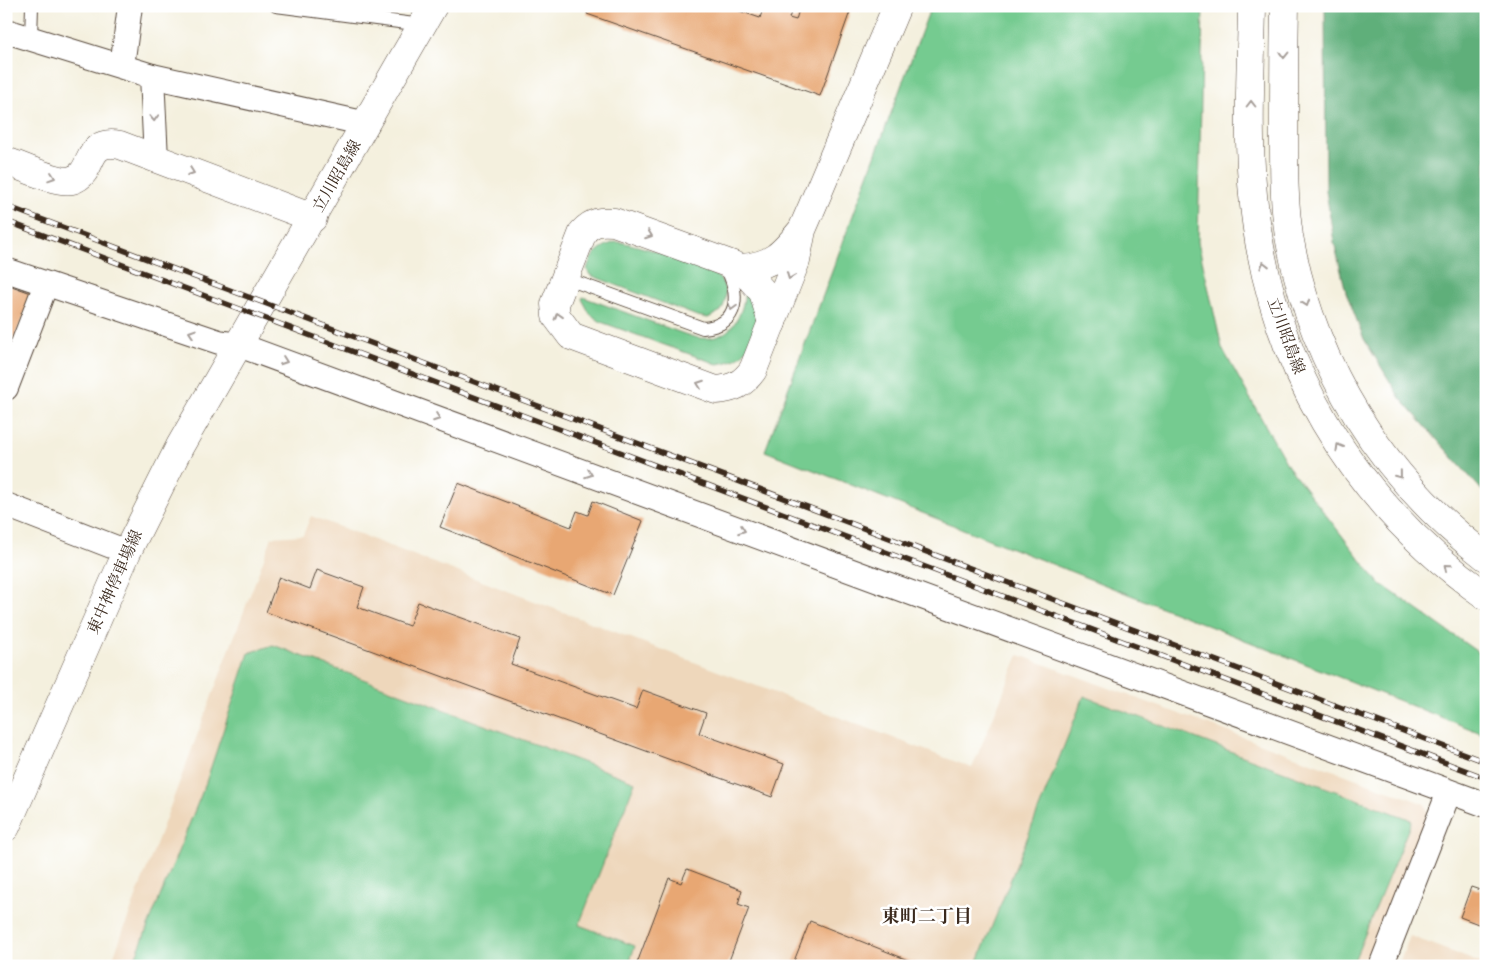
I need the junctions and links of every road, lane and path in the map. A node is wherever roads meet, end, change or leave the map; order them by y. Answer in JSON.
{"nodes":[{"id":1,"x":32,"y":6,"type":"edge"},
{"id":2,"x":130,"y":6,"type":"edge"},
{"id":3,"x":276,"y":6,"type":"edge"},
{"id":4,"x":897,"y":6,"type":"edge"},
{"id":5,"x":1252,"y":6,"type":"edge"},
{"id":6,"x":1285,"y":6,"type":"edge"},
{"id":7,"x":428,"y":16,"type":"edge"},
{"id":8,"x":6,"y":31,"type":"edge"},
{"id":9,"x":31,"y":38,"type":"junction"},
{"id":10,"x":122,"y":66,"type":"junction"},
{"id":11,"x":152,"y":76,"type":"junction"},
{"id":12,"x":367,"y":124,"type":"junction"},
{"id":13,"x":156,"y":159,"type":"junction"},
{"id":14,"x":6,"y":161,"type":"edge"},
{"id":15,"x":313,"y":218,"type":"junction"},
{"id":16,"x":802,"y":230,"type":"junction"},
{"id":17,"x":732,"y":264,"type":"junction"},
{"id":18,"x":6,"y":270,"type":"edge"},
{"id":19,"x":565,"y":278,"type":"junction"},
{"id":20,"x":46,"y":284,"type":"junction"},
{"id":21,"x":772,"y":323,"type":"junction"},
{"id":22,"x":239,"y":345,"type":"junction"},
{"id":23,"x":6,"y":388,"type":"edge"},
{"id":24,"x":6,"y":505,"type":"edge"},
{"id":25,"x":127,"y":552,"type":"junction"},
{"id":26,"x":1486,"y":557,"type":"edge"},
{"id":27,"x":1486,"y":596,"type":"edge"},
{"id":28,"x":1449,"y":792,"type":"junction"},
{"id":29,"x":1486,"y":806,"type":"edge"},
{"id":30,"x":6,"y":827,"type":"edge"},
{"id":31,"x":1381,"y":966,"type":"edge"}],
"edges":[{"from":1,"to":9,"type":"lane"},
{"from":2,"to":10,"type":"street"},
{"from":3,"to":7,"type":"lane"},
{"from":4,"to":16,"type":"main road"},
{"from":27,"to":5,"type":"main road","name":"立川昭島線","one_way":true},
{"from":6,"to":26,"type":"main road","name":"立川昭島線","one_way":true},
{"from":7,"to":12,"type":"main road","name":"立川昭島線"},
{"from":8,"to":9,"type":"street"},
{"from":9,"to":10,"type":"street"},
{"from":10,"to":11,"type":"street"},
{"from":11,"to":12,"type":"street"},
{"from":11,"to":13,"type":"street","one_way":true},
{"from":12,"to":15,"type":"main road","name":"立川昭島線"},
{"from":14,"to":13,"type":"main road","one_way":true},
{"from":13,"to":15,"type":"main road","one_way":true},
{"from":15,"to":22,"type":"main road","name":"立川昭島線"},
{"from":16,"to":17,"type":"main road"},
{"from":16,"to":21,"type":"main road","one_way":true},
{"from":19,"to":17,"type":"main road","one_way":true},
{"from":17,"to":19,"type":"lane","one_way":true},
{"from":17,"to":21,"type":"main road"},
{"from":18,"to":20,"type":"street"},
{"from":21,"to":19,"type":"main road","one_way":true},
{"from":22,"to":20,"type":"street","one_way":true},
{"from":20,"to":23,"type":"street"},
{"from":22,"to":25,"type":"main road","name":"東中神停車場線"},
{"from":22,"to":28,"type":"street","one_way":true},
{"from":24,"to":25,"type":"street"},
{"from":25,"to":30,"type":"main road","name":"東中神停車場線"},
{"from":28,"to":29,"type":"street"},
{"from":28,"to":31,"type":"street"}]}
